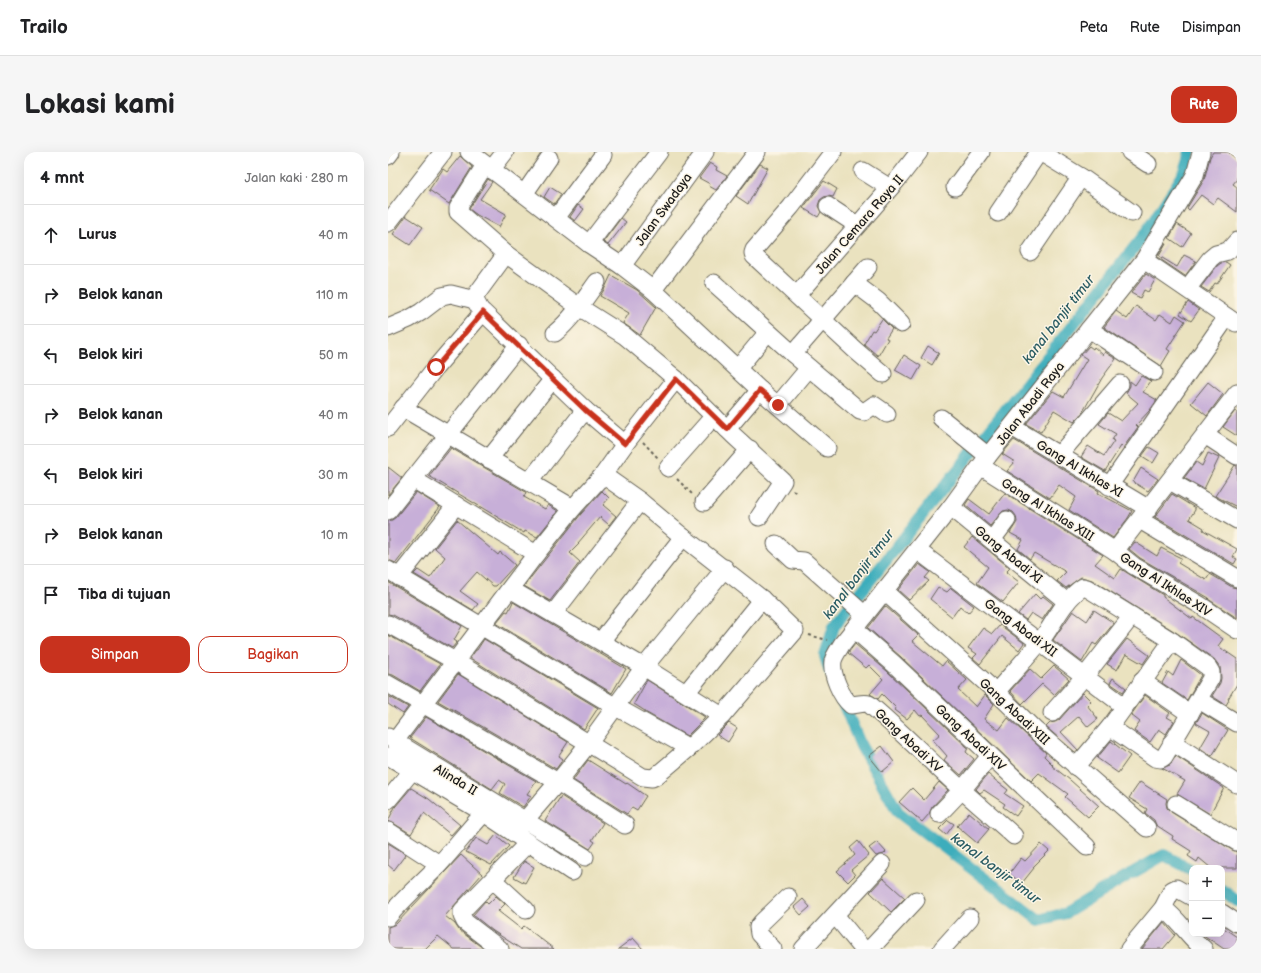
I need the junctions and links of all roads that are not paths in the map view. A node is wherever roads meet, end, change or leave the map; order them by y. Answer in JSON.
{"nodes":[{"id":1,"x":391,"y":152,"type":"edge"},
{"id":2,"x":443,"y":152,"type":"edge"},
{"id":3,"x":469,"y":152,"type":"edge"},
{"id":4,"x":505,"y":152,"type":"edge"},
{"id":5,"x":659,"y":152,"type":"edge"},
{"id":6,"x":705,"y":152,"type":"edge"},
{"id":7,"x":756,"y":152,"type":"edge"},
{"id":8,"x":833,"y":152,"type":"edge"},
{"id":9,"x":919,"y":152,"type":"edge"},
{"id":10,"x":982,"y":152,"type":"edge"},
{"id":11,"x":1039,"y":152,"type":"edge"},
{"id":12,"x":1130,"y":152,"type":"edge"},
{"id":13,"x":1201,"y":152,"type":"edge"},
{"id":14,"x":603,"y":155,"type":"dead end"},
{"id":15,"x":388,"y":156,"type":"edge"},
{"id":16,"x":549,"y":158,"type":"dead end"},
{"id":17,"x":1148,"y":164,"type":"dead end"},
{"id":18,"x":488,"y":168,"type":"junction"},
{"id":19,"x":862,"y":171,"type":"dead end"},
{"id":20,"x":1081,"y":177,"type":"junction"},
{"id":21,"x":955,"y":187,"type":"dead end"},
{"id":22,"x":890,"y":188,"type":"junction"},
{"id":23,"x":524,"y":194,"type":"junction"},
{"id":24,"x":828,"y":206,"type":"dead end"},
{"id":25,"x":998,"y":213,"type":"dead end"},
{"id":26,"x":1132,"y":213,"type":"dead end"},
{"id":27,"x":556,"y":218,"type":"junction"},
{"id":28,"x":388,"y":223,"type":"edge"},
{"id":29,"x":857,"y":225,"type":"junction"},
{"id":30,"x":1237,"y":241,"type":"edge"},
{"id":31,"x":589,"y":244,"type":"junction"},
{"id":32,"x":1030,"y":252,"type":"dead end"},
{"id":33,"x":506,"y":254,"type":"junction"},
{"id":34,"x":1144,"y":260,"type":"junction"},
{"id":35,"x":622,"y":266,"type":"junction"},
{"id":36,"x":868,"y":267,"type":"dead end"},
{"id":37,"x":597,"y":282,"type":"dead end"},
{"id":38,"x":714,"y":283,"type":"dead end"},
{"id":39,"x":854,"y":283,"type":"junction"},
{"id":40,"x":1187,"y":289,"type":"junction"},
{"id":41,"x":653,"y":290,"type":"junction"},
{"id":42,"x":797,"y":295,"type":"junction"},
{"id":43,"x":479,"y":306,"type":"junction"},
{"id":44,"x":579,"y":307,"type":"junction"},
{"id":45,"x":823,"y":319,"type":"junction"},
{"id":46,"x":1232,"y":320,"type":"edge"},
{"id":47,"x":901,"y":324,"type":"dead end"},
{"id":48,"x":388,"y":328,"type":"edge"},
{"id":49,"x":1089,"y":329,"type":"junction"},
{"id":50,"x":768,"y":332,"type":"junction"},
{"id":51,"x":555,"y":333,"type":"dead end"},
{"id":52,"x":519,"y":346,"type":"junction"},
{"id":53,"x":793,"y":354,"type":"junction"},
{"id":54,"x":738,"y":368,"type":"junction"},
{"id":55,"x":809,"y":368,"type":"junction"},
{"id":56,"x":1154,"y":372,"type":"dead end"},
{"id":57,"x":883,"y":374,"type":"dead end"},
{"id":58,"x":553,"y":379,"type":"junction"},
{"id":59,"x":676,"y":379,"type":"junction"},
{"id":60,"x":1120,"y":384,"type":"dead end"},
{"id":61,"x":760,"y":390,"type":"junction"},
{"id":62,"x":1237,"y":394,"type":"edge"},
{"id":63,"x":778,"y":405,"type":"junction"},
{"id":64,"x":403,"y":408,"type":"junction"},
{"id":65,"x":585,"y":410,"type":"junction"},
{"id":66,"x":886,"y":414,"type":"dead end"},
{"id":67,"x":714,"y":416,"type":"junction"},
{"id":68,"x":941,"y":418,"type":"dead end"},
{"id":69,"x":1012,"y":427,"type":"junction"},
{"id":70,"x":388,"y":428,"type":"edge"},
{"id":71,"x":727,"y":429,"type":"junction"},
{"id":72,"x":448,"y":435,"type":"junction"},
{"id":73,"x":1205,"y":435,"type":"junction"},
{"id":74,"x":625,"y":444,"type":"junction"},
{"id":75,"x":827,"y":448,"type":"dead end"},
{"id":76,"x":750,"y":449,"type":"junction"},
{"id":77,"x":980,"y":454,"type":"junction"},
{"id":78,"x":1059,"y":454,"type":"junction"},
{"id":79,"x":1237,"y":456,"type":"edge"},
{"id":80,"x":489,"y":459,"type":"junction"},
{"id":81,"x":668,"y":468,"type":"dead end"},
{"id":82,"x":603,"y":475,"type":"junction"},
{"id":83,"x":413,"y":480,"type":"junction"},
{"id":84,"x":1170,"y":481,"type":"junction"},
{"id":85,"x":529,"y":482,"type":"junction"},
{"id":86,"x":1109,"y":486,"type":"junction"},
{"id":87,"x":640,"y":501,"type":"junction"},
{"id":88,"x":704,"y":502,"type":"dead end"},
{"id":89,"x":456,"y":505,"type":"junction"},
{"id":90,"x":951,"y":507,"type":"junction"},
{"id":91,"x":573,"y":508,"type":"junction"},
{"id":92,"x":388,"y":511,"type":"edge"},
{"id":93,"x":1144,"y":514,"type":"junction"},
{"id":94,"x":759,"y":517,"type":"dead end"},
{"id":95,"x":1007,"y":520,"type":"dead end"},
{"id":96,"x":1237,"y":520,"type":"edge"},
{"id":97,"x":683,"y":537,"type":"junction"},
{"id":98,"x":992,"y":540,"type":"junction"},
{"id":99,"x":776,"y":544,"type":"dead end"},
{"id":100,"x":917,"y":550,"type":"junction"},
{"id":101,"x":1115,"y":551,"type":"junction"},
{"id":102,"x":536,"y":554,"type":"junction"},
{"id":103,"x":725,"y":568,"type":"junction"},
{"id":104,"x":393,"y":574,"type":"edge"},
{"id":105,"x":1237,"y":578,"type":"edge"},
{"id":106,"x":510,"y":589,"type":"junction"},
{"id":107,"x":884,"y":591,"type":"junction"},
{"id":108,"x":762,"y":599,"type":"junction"},
{"id":109,"x":1067,"y":602,"type":"junction"},
{"id":110,"x":862,"y":612,"type":"junction"},
{"id":111,"x":553,"y":614,"type":"junction"},
{"id":112,"x":1132,"y":616,"type":"junction"},
{"id":113,"x":388,"y":624,"type":"edge"},
{"id":114,"x":481,"y":626,"type":"junction"},
{"id":115,"x":854,"y":629,"type":"junction"},
{"id":116,"x":1237,"y":630,"type":"edge"},
{"id":117,"x":602,"y":641,"type":"junction"},
{"id":118,"x":1172,"y":641,"type":"junction"},
{"id":119,"x":836,"y":642,"type":"joint"},
{"id":120,"x":1040,"y":642,"type":"junction"},
{"id":121,"x":455,"y":661,"type":"junction"},
{"id":122,"x":644,"y":666,"type":"junction"},
{"id":123,"x":1085,"y":676,"type":"junction"},
{"id":124,"x":1142,"y":681,"type":"junction"},
{"id":125,"x":388,"y":684,"type":"edge"},
{"id":126,"x":996,"y":692,"type":"junction"},
{"id":127,"x":686,"y":693,"type":"junction"},
{"id":128,"x":423,"y":705,"type":"junction"},
{"id":129,"x":1124,"y":706,"type":"junction"},
{"id":130,"x":616,"y":707,"type":"junction"},
{"id":131,"x":1194,"y":707,"type":"junction"},
{"id":132,"x":1052,"y":713,"type":"dead end"},
{"id":133,"x":722,"y":716,"type":"junction"},
{"id":134,"x":1237,"y":723,"type":"edge"},
{"id":135,"x":1110,"y":727,"type":"junction"},
{"id":136,"x":1172,"y":742,"type":"junction"},
{"id":137,"x":589,"y":743,"type":"junction"},
{"id":138,"x":390,"y":745,"type":"edge"},
{"id":139,"x":689,"y":748,"type":"junction"},
{"id":140,"x":990,"y":756,"type":"junction"},
{"id":141,"x":1076,"y":767,"type":"junction"},
{"id":142,"x":412,"y":771,"type":"junction"},
{"id":143,"x":558,"y":782,"type":"junction"},
{"id":144,"x":1237,"y":784,"type":"edge"},
{"id":145,"x":962,"y":790,"type":"junction"},
{"id":146,"x":388,"y":800,"type":"edge"},
{"id":147,"x":1176,"y":804,"type":"dead end"},
{"id":148,"x":484,"y":813,"type":"junction"},
{"id":149,"x":939,"y":814,"type":"dead end"},
{"id":150,"x":625,"y":826,"type":"dead end"},
{"id":151,"x":1147,"y":828,"type":"dead end"},
{"id":152,"x":388,"y":831,"type":"edge"},
{"id":153,"x":522,"y":832,"type":"junction"},
{"id":154,"x":1014,"y":836,"type":"dead end"},
{"id":155,"x":1237,"y":842,"type":"edge"},
{"id":156,"x":1087,"y":847,"type":"dead end"},
{"id":157,"x":585,"y":857,"type":"dead end"},
{"id":158,"x":439,"y":864,"type":"junction"},
{"id":159,"x":882,"y":864,"type":"dead end"},
{"id":160,"x":572,"y":872,"type":"dead end"},
{"id":161,"x":493,"y":880,"type":"junction"},
{"id":162,"x":1189,"y":895,"type":"edge"},
{"id":163,"x":788,"y":897,"type":"dead end"},
{"id":164,"x":916,"y":900,"type":"dead end"},
{"id":165,"x":391,"y":908,"type":"edge"},
{"id":166,"x":1162,"y":908,"type":"junction"},
{"id":167,"x":526,"y":910,"type":"dead end"},
{"id":168,"x":834,"y":915,"type":"junction"},
{"id":169,"x":1225,"y":916,"type":"edge"},
{"id":170,"x":970,"y":918,"type":"dead end"},
{"id":171,"x":1237,"y":923,"type":"edge"},
{"id":172,"x":1197,"y":944,"type":"edge"},
{"id":173,"x":500,"y":949,"type":"edge"},
{"id":174,"x":773,"y":949,"type":"edge"},
{"id":175,"x":802,"y":949,"type":"edge"},
{"id":176,"x":863,"y":949,"type":"edge"},
{"id":177,"x":870,"y":949,"type":"edge"},
{"id":178,"x":942,"y":949,"type":"edge"},
{"id":179,"x":1129,"y":949,"type":"edge"}],
"edges":[{"from":1,"to":15,"type":"street"},
{"from":2,"to":28,"type":"street"},
{"from":3,"to":18,"type":"street"},
{"from":4,"to":18,"type":"street"},
{"from":5,"to":31,"type":"street"},
{"from":6,"to":35,"type":"street","name":"Jalan Swadaya"},
{"from":7,"to":41,"type":"street"},
{"from":8,"to":42,"type":"street"},
{"from":9,"to":22,"type":"street","name":"Jalan Cemara Raya II"},
{"from":10,"to":21,"type":"street"},
{"from":11,"to":20,"type":"street"},
{"from":11,"to":25,"type":"street"},
{"from":12,"to":17,"type":"street"},
{"from":13,"to":34,"type":"street","name":"Jalan Abadi Raya"},
{"from":14,"to":27,"type":"street"},
{"from":16,"to":23,"type":"street"},
{"from":18,"to":23,"type":"street"},
{"from":18,"to":33,"type":"street"},
{"from":19,"to":22,"type":"street"},
{"from":20,"to":26,"type":"street"},
{"from":20,"to":32,"type":"street"},
{"from":22,"to":29,"type":"street","name":"Jalan Cemara Raya II"},
{"from":23,"to":27,"type":"street"},
{"from":24,"to":29,"type":"street"},
{"from":27,"to":31,"type":"street"},
{"from":29,"to":42,"type":"street","name":"Jalan Cemara Raya II"},
{"from":30,"to":40,"type":"street"},
{"from":31,"to":35,"type":"street"},
{"from":33,"to":43,"type":"street"},
{"from":33,"to":44,"type":"street"},
{"from":34,"to":40,"type":"street"},
{"from":34,"to":49,"type":"street","name":"Jalan Abadi Raya"},
{"from":35,"to":41,"type":"street"},
{"from":36,"to":39,"type":"street"},
{"from":37,"to":44,"type":"street"},
{"from":38,"to":50,"type":"street"},
{"from":39,"to":45,"type":"street"},
{"from":39,"to":47,"type":"street"},
{"from":40,"to":46,"type":"street"},
{"from":41,"to":54,"type":"street"},
{"from":42,"to":45,"type":"street"},
{"from":43,"to":48,"type":"street"},
{"from":43,"to":52,"type":"street"},
{"from":43,"to":64,"type":"street"},
{"from":44,"to":51,"type":"street"},
{"from":44,"to":59,"type":"street"},
{"from":45,"to":53,"type":"street"},
{"from":45,"to":57,"type":"street"},
{"from":46,"to":86,"type":"street"},
{"from":49,"to":56,"type":"street"},
{"from":49,"to":69,"type":"street","name":"Jalan Abadi Raya"},
{"from":50,"to":53,"type":"street"},
{"from":50,"to":54,"type":"street"},
{"from":52,"to":58,"type":"street"},
{"from":52,"to":72,"type":"street"},
{"from":53,"to":55,"type":"street"},
{"from":54,"to":61,"type":"street"},
{"from":55,"to":63,"type":"street"},
{"from":55,"to":66,"type":"street"},
{"from":58,"to":65,"type":"street"},
{"from":58,"to":80,"type":"street"},
{"from":59,"to":67,"type":"street"},
{"from":59,"to":74,"type":"street"},
{"from":60,"to":78,"type":"street"},
{"from":61,"to":63,"type":"street"},
{"from":61,"to":71,"type":"street"},
{"from":62,"to":73,"type":"street"},
{"from":63,"to":75,"type":"street"},
{"from":64,"to":70,"type":"street"},
{"from":64,"to":72,"type":"street"},
{"from":65,"to":74,"type":"street"},
{"from":65,"to":85,"type":"street"},
{"from":67,"to":71,"type":"street"},
{"from":67,"to":81,"type":"street"},
{"from":68,"to":77,"type":"street","name":"Gang Al Ikhlas XIII"},
{"from":69,"to":77,"type":"street","name":"Jalan Abadi Raya"},
{"from":69,"to":78,"type":"street","name":"Gang Al Ikhlas XI"},
{"from":71,"to":76,"type":"street"},
{"from":72,"to":80,"type":"street"},
{"from":72,"to":83,"type":"street"},
{"from":73,"to":79,"type":"street"},
{"from":73,"to":84,"type":"street"},
{"from":74,"to":82,"type":"street"},
{"from":76,"to":88,"type":"street"},
{"from":76,"to":94,"type":"street"},
{"from":77,"to":90,"type":"street","name":"Jalan Abadi Raya"},
{"from":77,"to":101,"type":"street","name":"Gang Al Ikhlas XIII"},
{"from":78,"to":86,"type":"street","name":"Gang Al Ikhlas XI"},
{"from":80,"to":85,"type":"street"},
{"from":82,"to":87,"type":"street"},
{"from":82,"to":91,"type":"street"},
{"from":83,"to":89,"type":"street"},
{"from":83,"to":92,"type":"street"},
{"from":84,"to":93,"type":"street"},
{"from":84,"to":96,"type":"street"},
{"from":85,"to":91,"type":"street"},
{"from":86,"to":93,"type":"street","name":"Gang Al Ikhlas XI"},
{"from":87,"to":97,"type":"street"},
{"from":87,"to":111,"type":"street"},
{"from":89,"to":102,"type":"street"},
{"from":89,"to":104,"type":"street"},
{"from":90,"to":98,"type":"street","name":"Gang Abadi XI"},
{"from":90,"to":100,"type":"street","name":"Jalan Abadi Raya"},
{"from":91,"to":102,"type":"street"},
{"from":93,"to":101,"type":"street"},
{"from":93,"to":105,"type":"street","name":"Gang Al Ikhlas XI"},
{"from":95,"to":98,"type":"street"},
{"from":97,"to":103,"type":"street"},
{"from":97,"to":117,"type":"street"},
{"from":98,"to":109,"type":"street","name":"Gang Abadi XI"},
{"from":99,"to":110,"type":"street"},
{"from":100,"to":107,"type":"street","name":"Jalan Abadi Raya"},
{"from":100,"to":120,"type":"street","name":"Gang Abadi XII"},
{"from":101,"to":116,"type":"street","name":"Gang Al Ikhlas XIV"},
{"from":102,"to":106,"type":"street"},
{"from":103,"to":108,"type":"street"},
{"from":103,"to":122,"type":"street"},
{"from":104,"to":114,"type":"street"},
{"from":106,"to":111,"type":"street"},
{"from":106,"to":114,"type":"street"},
{"from":107,"to":110,"type":"street","name":"Jalan Abadi Raya"},
{"from":107,"to":126,"type":"street","name":"Gang Abadi XIII"},
{"from":108,"to":127,"type":"street"},
{"from":108,"to":133,"type":"street"},
{"from":109,"to":112,"type":"street"},
{"from":109,"to":120,"type":"street"},
{"from":110,"to":115,"type":"street","name":"Jalan Abadi Raya"},
{"from":111,"to":117,"type":"street"},
{"from":112,"to":118,"type":"street"},
{"from":112,"to":123,"type":"street"},
{"from":113,"to":121,"type":"street"},
{"from":114,"to":121,"type":"street"},
{"from":114,"to":130,"type":"street"},
{"from":115,"to":119,"type":"street","name":"Jalan Abadi Raya"},
{"from":115,"to":140,"type":"street","name":"Gang Abadi XIV"},
{"from":117,"to":122,"type":"street"},
{"from":118,"to":124,"type":"street"},
{"from":118,"to":131,"type":"street"},
{"from":119,"to":145,"type":"street","name":"Gang Abadi XV"},
{"from":120,"to":123,"type":"street","name":"Gang Abadi XII"},
{"from":120,"to":126,"type":"street"},
{"from":121,"to":128,"type":"street"},
{"from":121,"to":137,"type":"street"},
{"from":122,"to":127,"type":"street"},
{"from":122,"to":130,"type":"street"},
{"from":123,"to":129,"type":"street","name":"Gang Abadi XII"},
{"from":123,"to":132,"type":"street"},
{"from":124,"to":129,"type":"street"},
{"from":124,"to":131,"type":"street"},
{"from":125,"to":128,"type":"street"},
{"from":126,"to":141,"type":"street","name":"Gang Abadi XIII"},
{"from":127,"to":133,"type":"street"},
{"from":128,"to":138,"type":"street"},
{"from":128,"to":143,"type":"street"},
{"from":129,"to":135,"type":"street"},
{"from":130,"to":137,"type":"street"},
{"from":130,"to":139,"type":"street"},
{"from":131,"to":134,"type":"street"},
{"from":131,"to":136,"type":"street"},
{"from":133,"to":139,"type":"street"},
{"from":135,"to":136,"type":"street"},
{"from":135,"to":141,"type":"street"},
{"from":136,"to":144,"type":"street"},
{"from":137,"to":139,"type":"street"},
{"from":137,"to":143,"type":"street"},
{"from":138,"to":142,"type":"street"},
{"from":138,"to":153,"type":"street","name":"Alinda II"},
{"from":140,"to":145,"type":"street"},
{"from":140,"to":156,"type":"street","name":"Gang Abadi XIV"},
{"from":141,"to":151,"type":"street","name":"Gang Abadi XIII"},
{"from":142,"to":146,"type":"street"},
{"from":142,"to":148,"type":"street"},
{"from":143,"to":150,"type":"street"},
{"from":143,"to":153,"type":"street"},
{"from":145,"to":149,"type":"street"},
{"from":145,"to":154,"type":"street","name":"Gang Abadi XV"},
{"from":147,"to":155,"type":"street"},
{"from":148,"to":153,"type":"street"},
{"from":148,"to":158,"type":"street"},
{"from":152,"to":158,"type":"street"},
{"from":153,"to":157,"type":"street"},
{"from":153,"to":160,"type":"street"},
{"from":153,"to":161,"type":"street"},
{"from":158,"to":165,"type":"street"},
{"from":159,"to":168,"type":"street"},
{"from":161,"to":167,"type":"street"},
{"from":161,"to":173,"type":"street"},
{"from":162,"to":166,"type":"street"},
{"from":163,"to":174,"type":"street"},
{"from":164,"to":177,"type":"street"},
{"from":166,"to":172,"type":"street"},
{"from":166,"to":179,"type":"street"},
{"from":168,"to":175,"type":"street"},
{"from":168,"to":176,"type":"street"},
{"from":169,"to":171,"type":"street"},
{"from":170,"to":178,"type":"street"}]}
